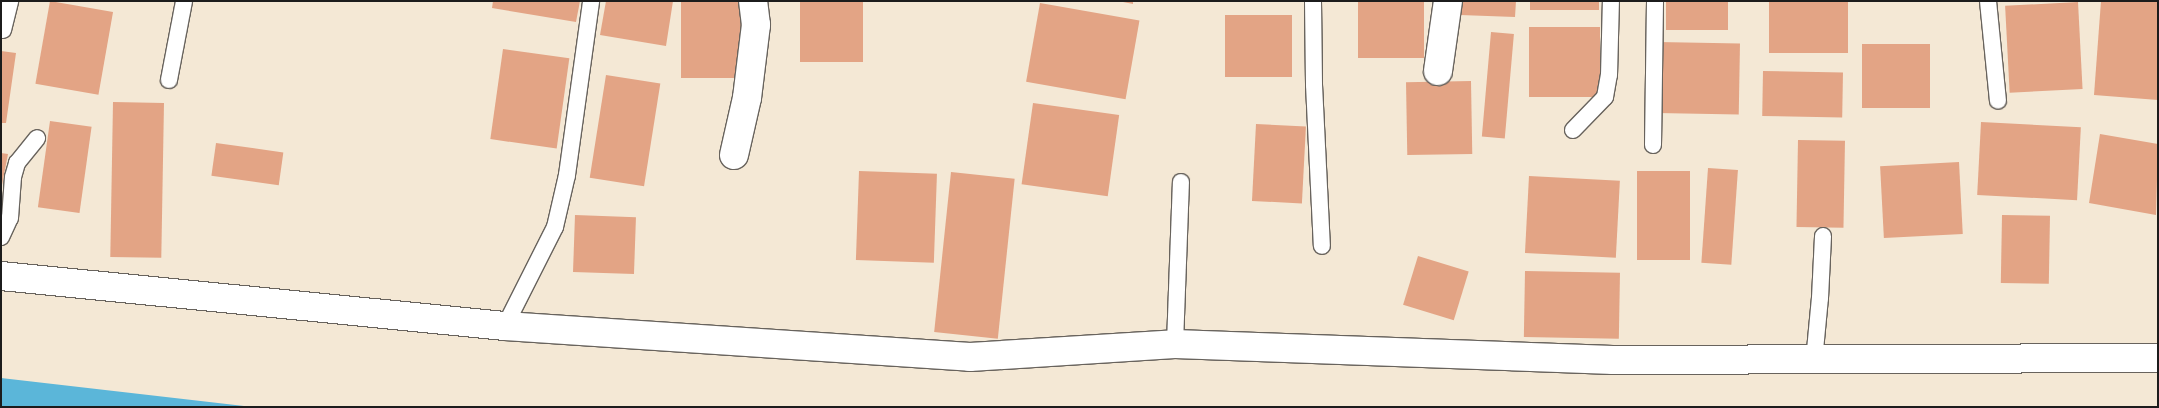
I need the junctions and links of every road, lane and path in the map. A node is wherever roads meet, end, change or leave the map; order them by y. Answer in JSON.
{"nodes":[{"id":1,"x":10,"y":1,"type":"edge"},
{"id":2,"x":184,"y":1,"type":"edge"},
{"id":3,"x":591,"y":1,"type":"edge"},
{"id":4,"x":753,"y":1,"type":"edge"},
{"id":5,"x":1313,"y":1,"type":"edge"},
{"id":6,"x":1448,"y":1,"type":"edge"},
{"id":7,"x":1611,"y":1,"type":"edge"},
{"id":8,"x":1655,"y":1,"type":"edge"},
{"id":9,"x":1988,"y":1,"type":"edge"},
{"id":10,"x":3,"y":30,"type":"dead end"},
{"id":11,"x":1438,"y":71,"type":"dead end"},
{"id":12,"x":169,"y":80,"type":"dead end"},
{"id":13,"x":1998,"y":101,"type":"dead end"},
{"id":14,"x":1573,"y":130,"type":"dead end"},
{"id":15,"x":37,"y":138,"type":"dead end"},
{"id":16,"x":1653,"y":145,"type":"dead end"},
{"id":17,"x":734,"y":155,"type":"dead end"},
{"id":18,"x":1182,"y":182,"type":"dead end"},
{"id":19,"x":1823,"y":236,"type":"dead end"},
{"id":20,"x":1,"y":237,"type":"edge"},
{"id":21,"x":1322,"y":246,"type":"dead end"},
{"id":22,"x":1,"y":276,"type":"edge"},
{"id":23,"x":505,"y":326,"type":"junction"},
{"id":24,"x":1174,"y":344,"type":"junction"},
{"id":25,"x":2158,"y":358,"type":"edge"},
{"id":26,"x":1814,"y":361,"type":"junction"}],
"edges":[{"from":1,"to":10,"type":"lane"},
{"from":2,"to":12,"type":"lane"},
{"from":3,"to":23,"type":"lane"},
{"from":4,"to":17,"type":"street"},
{"from":5,"to":21,"type":"lane"},
{"from":6,"to":11,"type":"street"},
{"from":7,"to":14,"type":"lane"},
{"from":8,"to":16,"type":"lane"},
{"from":9,"to":13,"type":"lane"},
{"from":15,"to":20,"type":"lane"},
{"from":18,"to":24,"type":"lane"},
{"from":19,"to":26,"type":"lane"},
{"from":22,"to":23,"type":"street"},
{"from":23,"to":24,"type":"street"},
{"from":24,"to":26,"type":"street"},
{"from":25,"to":26,"type":"street"}]}
